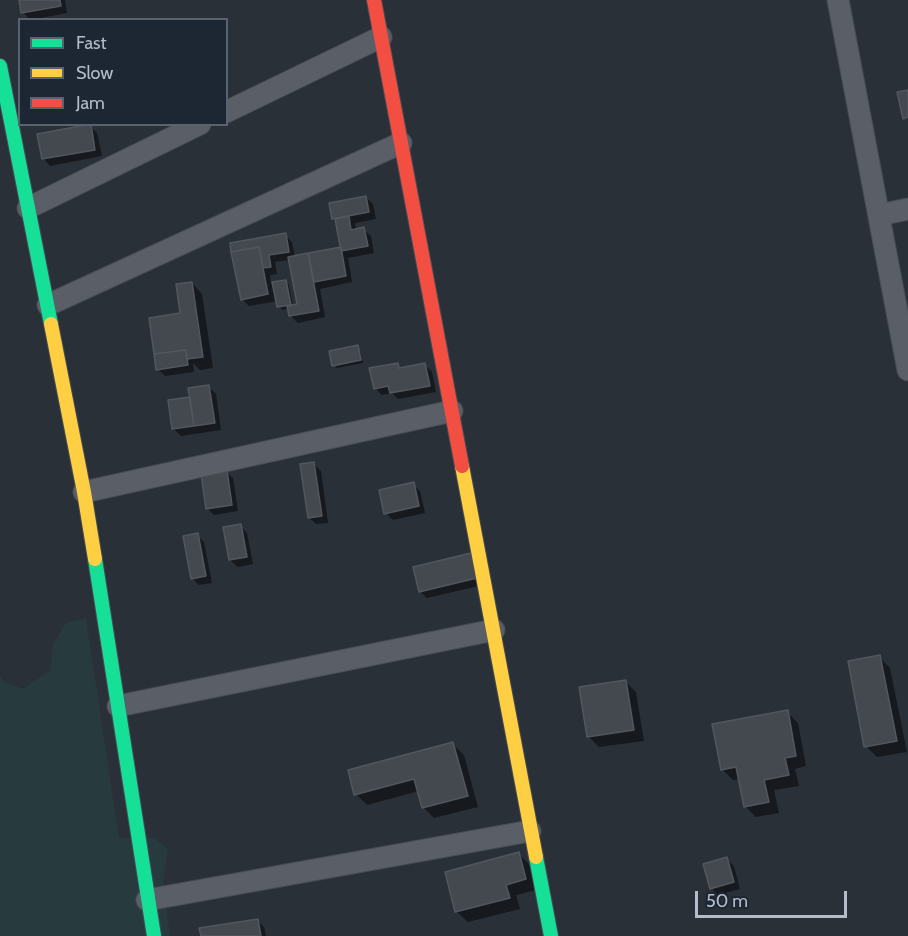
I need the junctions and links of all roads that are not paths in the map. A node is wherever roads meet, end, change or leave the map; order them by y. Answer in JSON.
{"nodes":[{"id":1,"x":374,"y":0,"type":"edge"},
{"id":2,"x":838,"y":0,"type":"edge"},
{"id":3,"x":381,"y":37,"type":"junction"},
{"id":4,"x":0,"y":66,"type":"edge"},
{"id":5,"x":228,"y":111,"type":"edge"},
{"id":6,"x":196,"y":126,"type":"edge"},
{"id":7,"x":401,"y":143,"type":"junction"},
{"id":8,"x":28,"y":208,"type":"junction"},
{"id":9,"x":908,"y":209,"type":"edge"},
{"id":10,"x":879,"y":215,"type":"junction"},
{"id":11,"x":48,"y":305,"type":"junction"},
{"id":12,"x":908,"y":370,"type":"edge"},
{"id":13,"x":452,"y":411,"type":"junction"},
{"id":14,"x":84,"y":492,"type":"junction"},
{"id":15,"x":494,"y":630,"type":"junction"},
{"id":16,"x":118,"y":706,"type":"junction"},
{"id":17,"x":530,"y":831,"type":"junction"},
{"id":18,"x":147,"y":900,"type":"junction"},
{"id":19,"x":154,"y":936,"type":"edge"},
{"id":20,"x":550,"y":936,"type":"edge"}],
"edges":[{"from":1,"to":3,"type":"street"},
{"from":2,"to":10,"type":"street"},
{"from":3,"to":5,"type":"street"},
{"from":3,"to":7,"type":"street"},
{"from":4,"to":8,"type":"street"},
{"from":6,"to":8,"type":"street"},
{"from":7,"to":11,"type":"street"},
{"from":7,"to":13,"type":"street"},
{"from":8,"to":11,"type":"street"},
{"from":9,"to":10,"type":"street"},
{"from":10,"to":12,"type":"street"},
{"from":11,"to":14,"type":"street"},
{"from":13,"to":14,"type":"street"},
{"from":13,"to":15,"type":"street"},
{"from":14,"to":16,"type":"street"},
{"from":15,"to":16,"type":"street"},
{"from":15,"to":17,"type":"street"},
{"from":16,"to":18,"type":"street"},
{"from":17,"to":18,"type":"street"},
{"from":17,"to":20,"type":"street"},
{"from":18,"to":19,"type":"street"}]}
